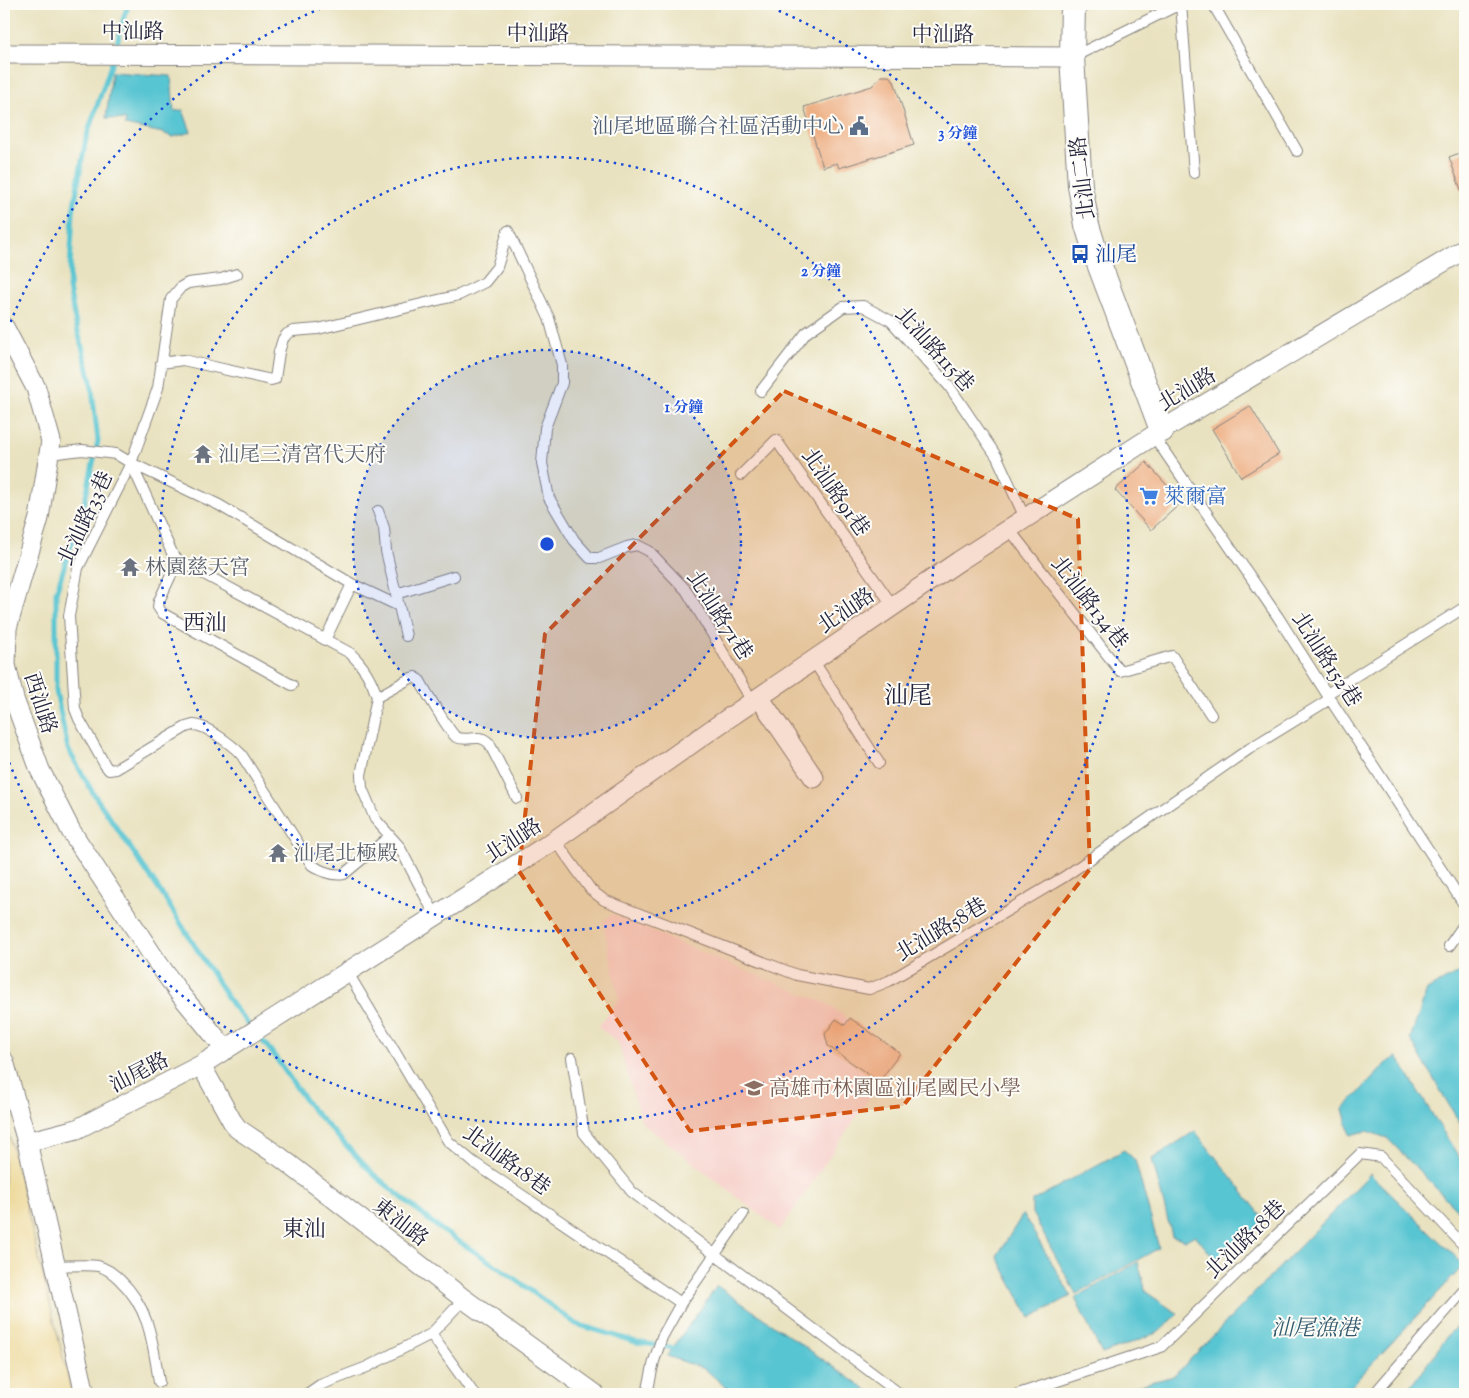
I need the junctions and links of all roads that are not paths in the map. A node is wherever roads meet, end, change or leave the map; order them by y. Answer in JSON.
{"nodes":[{"id":1,"x":1074,"y":4,"type":"edge"},
{"id":2,"x":1180,"y":4,"type":"edge"},
{"id":3,"x":1213,"y":4,"type":"edge"},
{"id":4,"x":4,"y":54,"type":"edge"},
{"id":5,"x":1072,"y":57,"type":"junction"},
{"id":6,"x":1297,"y":151,"type":"dead end"},
{"id":7,"x":1194,"y":173,"type":"dead end"},
{"id":8,"x":1465,"y":249,"type":"edge"},
{"id":9,"x":237,"y":274,"type":"dead end"},
{"id":10,"x":4,"y":327,"type":"edge"},
{"id":11,"x":161,"y":363,"type":"junction"},
{"id":12,"x":761,"y":391,"type":"dead end"},
{"id":13,"x":1158,"y":433,"type":"junction"},
{"id":14,"x":49,"y":454,"type":"junction"},
{"id":15,"x":131,"y":464,"type":"junction"},
{"id":16,"x":741,"y":475,"type":"dead end"},
{"id":17,"x":378,"y":511,"type":"dead end"},
{"id":18,"x":1025,"y":518,"type":"junction"},
{"id":19,"x":1009,"y":529,"type":"junction"},
{"id":20,"x":178,"y":560,"type":"junction"},
{"id":21,"x":454,"y":576,"type":"dead end"},
{"id":22,"x":352,"y":584,"type":"junction"},
{"id":23,"x":396,"y":594,"type":"junction"},
{"id":24,"x":10,"y":595,"type":"edge"},
{"id":25,"x":399,"y":606,"type":"junction"},
{"id":26,"x":893,"y":606,"type":"junction"},
{"id":27,"x":1465,"y":607,"type":"edge"},
{"id":28,"x":406,"y":636,"type":"dead end"},
{"id":29,"x":325,"y":640,"type":"junction"},
{"id":30,"x":813,"y":660,"type":"junction"},
{"id":31,"x":292,"y":685,"type":"dead end"},
{"id":32,"x":377,"y":697,"type":"junction"},
{"id":33,"x":1328,"y":697,"type":"junction"},
{"id":34,"x":756,"y":699,"type":"junction"},
{"id":35,"x":1211,"y":715,"type":"dead end"},
{"id":36,"x":879,"y":763,"type":"dead end"},
{"id":37,"x":814,"y":778,"type":"dead end"},
{"id":38,"x":516,"y":798,"type":"dead end"},
{"id":39,"x":390,"y":836,"type":"junction"},
{"id":40,"x":555,"y":840,"type":"junction"},
{"id":41,"x":1465,"y":906,"type":"edge"},
{"id":42,"x":436,"y":917,"type":"junction"},
{"id":43,"x":1465,"y":923,"type":"edge"},
{"id":44,"x":1449,"y":946,"type":"dead end"},
{"id":45,"x":348,"y":972,"type":"junction"},
{"id":46,"x":264,"y":1026,"type":"joint"},
{"id":47,"x":232,"y":1046,"type":"junction"},
{"id":48,"x":572,"y":1058,"type":"dead end"},
{"id":49,"x":4,"y":1061,"type":"edge"},
{"id":50,"x":201,"y":1066,"type":"junction"},
{"id":51,"x":27,"y":1142,"type":"junction"},
{"id":52,"x":743,"y":1214,"type":"dead end"},
{"id":53,"x":1465,"y":1248,"type":"edge"},
{"id":54,"x":716,"y":1255,"type":"junction"},
{"id":55,"x":55,"y":1266,"type":"junction"},
{"id":56,"x":1465,"y":1288,"type":"edge"},
{"id":57,"x":464,"y":1299,"type":"junction"},
{"id":58,"x":681,"y":1303,"type":"junction"},
{"id":59,"x":431,"y":1334,"type":"junction"},
{"id":60,"x":159,"y":1382,"type":"dead end"},
{"id":61,"x":86,"y":1394,"type":"edge"},
{"id":62,"x":307,"y":1394,"type":"edge"},
{"id":63,"x":474,"y":1394,"type":"edge"},
{"id":64,"x":595,"y":1394,"type":"edge"},
{"id":65,"x":647,"y":1394,"type":"edge"},
{"id":66,"x":900,"y":1394,"type":"edge"},
{"id":67,"x":1018,"y":1394,"type":"edge"},
{"id":68,"x":1374,"y":1394,"type":"edge"}],
"edges":[{"from":1,"to":5,"type":"street","name":"北汕二路"},
{"from":2,"to":5,"type":"lane"},
{"from":2,"to":7,"type":"lane"},
{"from":3,"to":6,"type":"lane"},
{"from":4,"to":5,"type":"street","name":"中汕路"},
{"from":5,"to":13,"type":"street","name":"北汕二路"},
{"from":8,"to":13,"type":"street","name":"北汕路"},
{"from":9,"to":11,"type":"lane","name":"北汕路33巷"},
{"from":10,"to":14,"type":"street","name":"西汕路"},
{"from":11,"to":15,"type":"lane","name":"北汕路33巷"},
{"from":11,"to":34,"type":"lane","name":"北汕路71巷"},
{"from":12,"to":18,"type":"lane","name":"北汕路115巷"},
{"from":13,"to":18,"type":"street","name":"北汕路"},
{"from":13,"to":33,"type":"lane","name":"北汕路152巷"},
{"from":14,"to":15,"type":"lane","name":"北汕路33巷"},
{"from":14,"to":24,"type":"street","name":"西汕路"},
{"from":15,"to":20,"type":"lane","name":"北汕路33巷"},
{"from":15,"to":22,"type":"lane","name":"北汕路33巷"},
{"from":15,"to":39,"type":"lane","name":"北汕路33巷"},
{"from":16,"to":26,"type":"lane","name":"北汕路91巷"},
{"from":17,"to":23,"type":"lane"},
{"from":18,"to":19,"type":"street","name":"北汕路"},
{"from":19,"to":26,"type":"street","name":"北汕路"},
{"from":19,"to":35,"type":"lane","name":"北汕路134巷"},
{"from":20,"to":29,"type":"lane"},
{"from":20,"to":31,"type":"lane"},
{"from":21,"to":23,"type":"lane"},
{"from":22,"to":25,"type":"lane","name":"北汕路33巷"},
{"from":22,"to":29,"type":"lane"},
{"from":23,"to":25,"type":"lane"},
{"from":24,"to":47,"type":"street","name":"西汕路"},
{"from":25,"to":28,"type":"lane"},
{"from":26,"to":30,"type":"street","name":"北汕路"},
{"from":27,"to":33,"type":"lane","name":"北汕路58巷"},
{"from":29,"to":32,"type":"lane"},
{"from":30,"to":34,"type":"street","name":"北汕路"},
{"from":30,"to":36,"type":"lane"},
{"from":32,"to":38,"type":"lane"},
{"from":32,"to":39,"type":"lane"},
{"from":33,"to":40,"type":"lane","name":"北汕路58巷"},
{"from":33,"to":41,"type":"lane","name":"北汕路152巷"},
{"from":34,"to":37,"type":"street"},
{"from":34,"to":40,"type":"street","name":"北汕路"},
{"from":39,"to":42,"type":"lane"},
{"from":40,"to":42,"type":"street","name":"北汕路"},
{"from":42,"to":45,"type":"street","name":"北汕路"},
{"from":43,"to":44,"type":"lane"},
{"from":45,"to":46,"type":"street","name":"北汕路"},
{"from":45,"to":58,"type":"lane","name":"北汕路18巷"},
{"from":46,"to":47,"type":"street","name":"汕尾路"},
{"from":47,"to":50,"type":"street","name":"汕尾路"},
{"from":48,"to":54,"type":"lane"},
{"from":49,"to":51,"type":"street"},
{"from":50,"to":51,"type":"street","name":"汕尾路"},
{"from":50,"to":57,"type":"street","name":"東汕路"},
{"from":51,"to":55,"type":"street"},
{"from":52,"to":54,"type":"lane"},
{"from":53,"to":67,"type":"lane","name":"北汕路18巷"},
{"from":54,"to":58,"type":"lane"},
{"from":54,"to":66,"type":"lane"},
{"from":55,"to":60,"type":"lane"},
{"from":55,"to":61,"type":"street"},
{"from":56,"to":68,"type":"lane"},
{"from":57,"to":59,"type":"lane"},
{"from":57,"to":64,"type":"street","name":"東汕路"},
{"from":58,"to":65,"type":"lane"},
{"from":59,"to":62,"type":"lane"},
{"from":59,"to":63,"type":"lane"}]}
